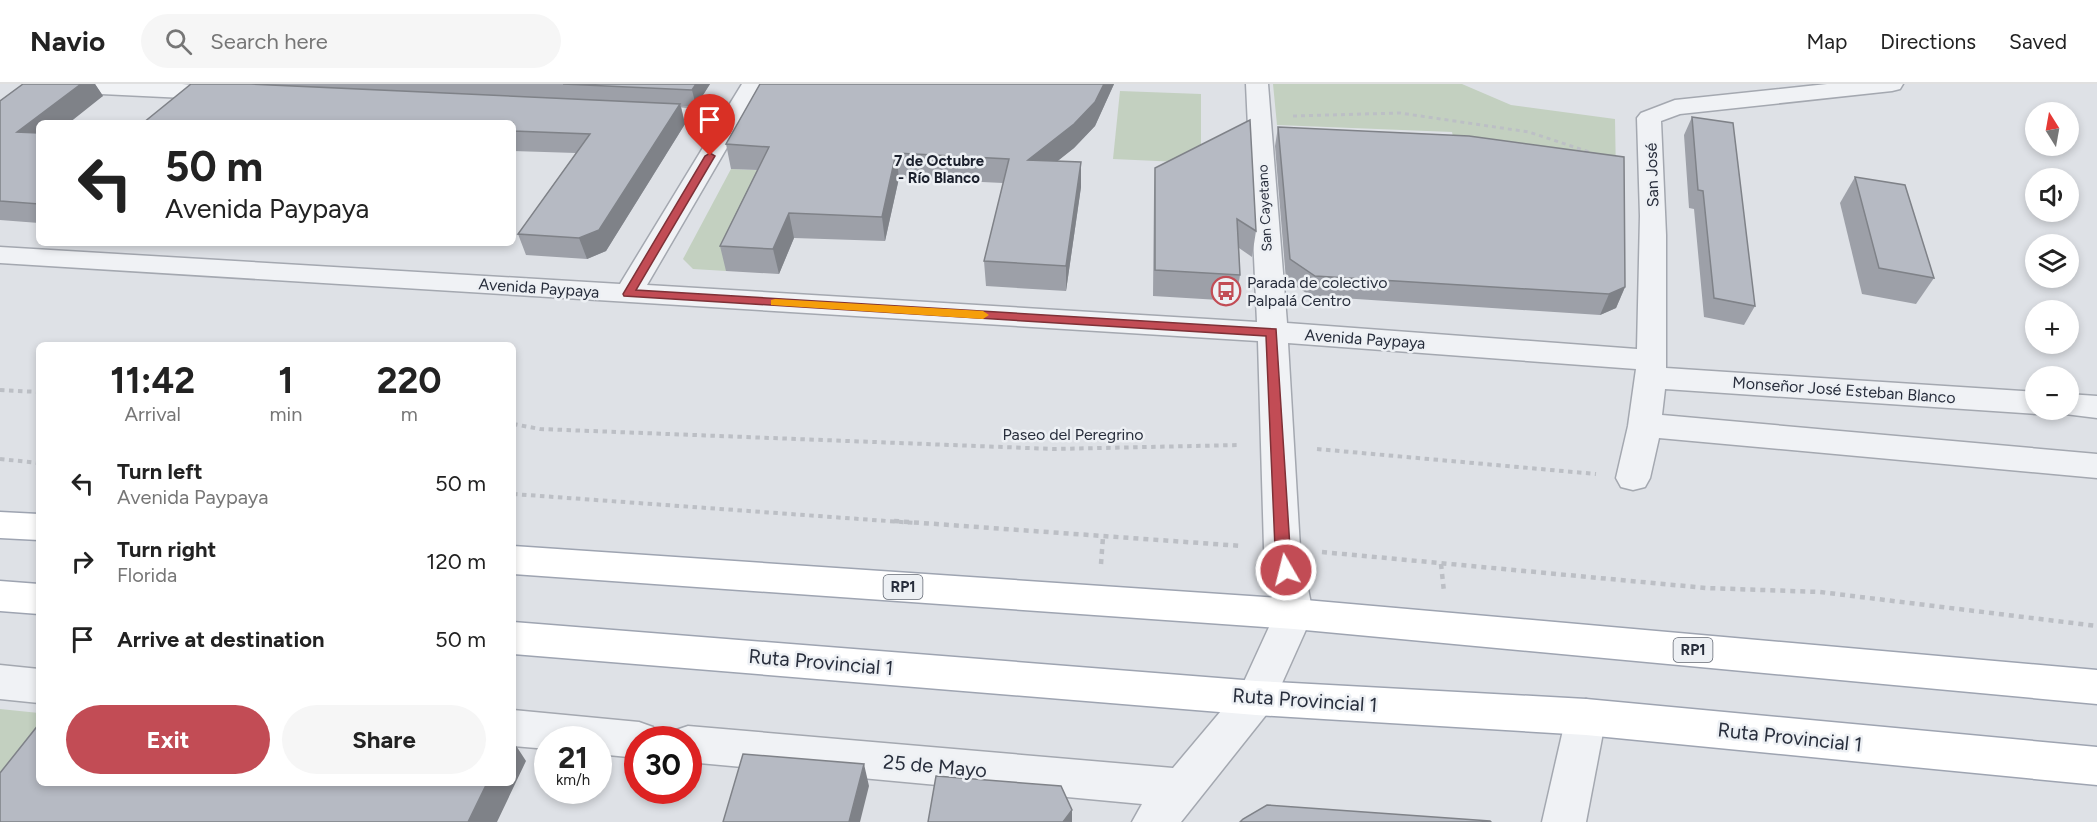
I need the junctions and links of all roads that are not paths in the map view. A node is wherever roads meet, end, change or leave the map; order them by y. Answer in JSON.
{"nodes":[{"id":1,"x":753,"y":84,"type":"edge"},
{"id":2,"x":1257,"y":84,"type":"edge"},
{"id":3,"x":1892,"y":84,"type":"edge"},
{"id":4,"x":32,"y":88,"type":"edge"},
{"id":5,"x":250,"y":94,"type":"edge"},
{"id":6,"x":615,"y":111,"type":"edge"},
{"id":7,"x":733,"y":117,"type":"junction"},
{"id":8,"x":0,"y":255,"type":"edge"},
{"id":9,"x":628,"y":294,"type":"junction"},
{"id":10,"x":1272,"y":332,"type":"junction"},
{"id":11,"x":1652,"y":369,"type":"junction"},
{"id":12,"x":2025,"y":402,"type":"edge"},
{"id":13,"x":2079,"y":406,"type":"edge"},
{"id":14,"x":2097,"y":407,"type":"edge"},
{"id":15,"x":1645,"y":425,"type":"junction"},
{"id":16,"x":2097,"y":466,"type":"edge"},
{"id":17,"x":1632,"y":478,"type":"road end"},
{"id":18,"x":0,"y":525,"type":"edge"},
{"id":19,"x":36,"y":527,"type":"edge"},
{"id":20,"x":516,"y":560,"type":"edge"},
{"id":21,"x":0,"y":596,"type":"edge"},
{"id":22,"x":36,"y":599,"type":"edge"},
{"id":23,"x":1294,"y":614,"type":"junction"},
{"id":24,"x":516,"y":638,"type":"edge"},
{"id":25,"x":0,"y":682,"type":"edge"},
{"id":26,"x":36,"y":686,"type":"edge"},
{"id":27,"x":2097,"y":687,"type":"edge"},
{"id":28,"x":1256,"y":698,"type":"junction"},
{"id":29,"x":1586,"y":717,"type":"junction"},
{"id":30,"x":516,"y":728,"type":"edge"},
{"id":31,"x":624,"y":739,"type":"edge"},
{"id":32,"x":702,"y":745,"type":"edge"},
{"id":33,"x":2097,"y":766,"type":"edge"},
{"id":34,"x":1182,"y":788,"type":"junction"},
{"id":35,"x":1154,"y":822,"type":"edge"},
{"id":36,"x":1564,"y":822,"type":"edge"}],
"edges":[{"from":1,"to":7,"type":"street"},
{"from":2,"to":10,"type":"street","name":"San Cayetano"},
{"from":3,"to":11,"type":"street","name":"San José"},
{"from":4,"to":5,"type":"street"},
{"from":6,"to":7,"type":"street"},
{"from":7,"to":9,"type":"street"},
{"from":8,"to":9,"type":"street","name":"Avenida Paypaya"},
{"from":9,"to":10,"type":"street","name":"Avenida Paypaya"},
{"from":10,"to":11,"type":"street","name":"Avenida Paypaya"},
{"from":10,"to":23,"type":"street","name":"San Cayetano"},
{"from":11,"to":12,"type":"street","name":"Monseñor José Esteban Blanco"},
{"from":11,"to":15,"type":"street","name":"San José"},
{"from":13,"to":14,"type":"street"},
{"from":15,"to":16,"type":"street"},
{"from":15,"to":17,"type":"street","name":"San José"},
{"from":18,"to":19,"type":"main road"},
{"from":20,"to":23,"type":"main road","number":"RP1"},
{"from":21,"to":22,"type":"main road"},
{"from":23,"to":27,"type":"main road","number":"RP1"},
{"from":23,"to":28,"type":"street"},
{"from":24,"to":28,"type":"main road","name":"Ruta Provincial 1"},
{"from":25,"to":26,"type":"street"},
{"from":28,"to":29,"type":"main road","name":"Ruta Provincial 1"},
{"from":28,"to":34,"type":"street"},
{"from":29,"to":33,"type":"main road","name":"Ruta Provincial 1"},
{"from":29,"to":36,"type":"street"},
{"from":30,"to":31,"type":"street"},
{"from":32,"to":34,"type":"street","name":"25 de Mayo"},
{"from":34,"to":35,"type":"street"}]}
